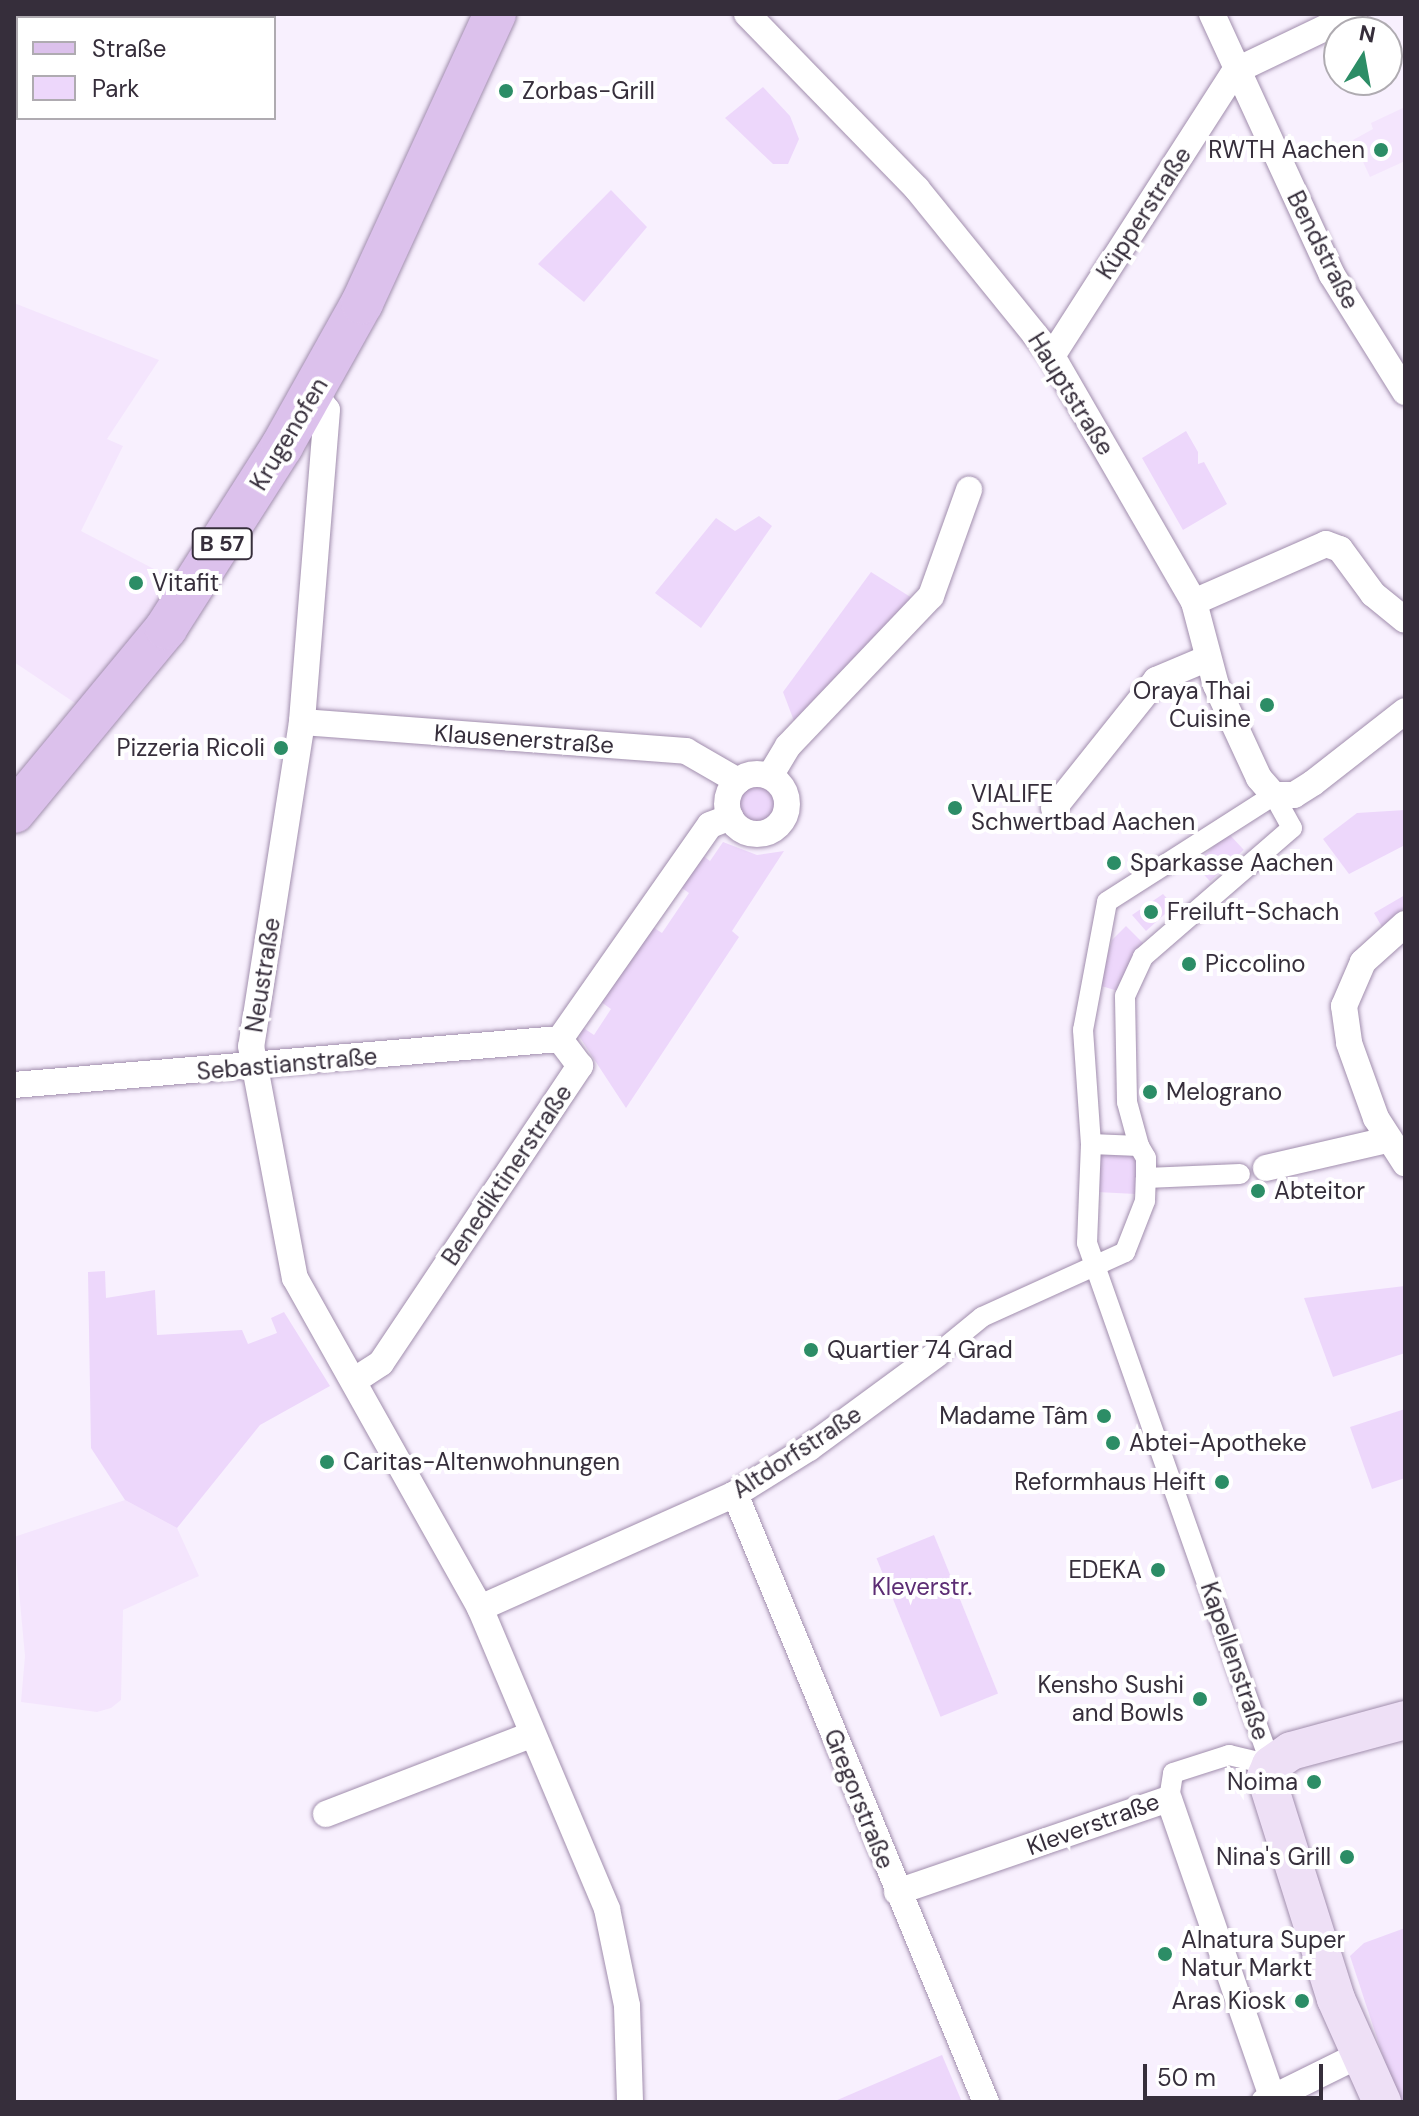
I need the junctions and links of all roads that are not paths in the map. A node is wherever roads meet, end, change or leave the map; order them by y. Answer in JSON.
{"nodes":[{"id":1,"x":495,"y":14,"type":"edge"},
{"id":2,"x":747,"y":14,"type":"edge"},
{"id":3,"x":1212,"y":14,"type":"edge"},
{"id":4,"x":1354,"y":14,"type":"edge"},
{"id":5,"x":1235,"y":71,"type":"junction"},
{"id":6,"x":1052,"y":356,"type":"junction"},
{"id":7,"x":1405,"y":392,"type":"edge"},
{"id":8,"x":314,"y":393,"type":"junction"},
{"id":9,"x":969,"y":490,"type":"dead end"},
{"id":10,"x":1194,"y":602,"type":"junction"},
{"id":11,"x":1405,"y":620,"type":"edge"},
{"id":12,"x":1208,"y":658,"type":"junction"},
{"id":13,"x":1405,"y":711,"type":"edge"},
{"id":14,"x":302,"y":722,"type":"junction"},
{"id":15,"x":770,"y":776,"type":"junction"},
{"id":16,"x":738,"y":781,"type":"junction"},
{"id":17,"x":1274,"y":795,"type":"junction"},
{"id":18,"x":1054,"y":808,"type":"dead end"},
{"id":19,"x":14,"y":812,"type":"edge"},
{"id":20,"x":731,"y":817,"type":"junction"},
{"id":21,"x":1396,"y":932,"type":"edge"},
{"id":22,"x":560,"y":1039,"type":"junction"},
{"id":23,"x":256,"y":1068,"type":"junction"},
{"id":24,"x":14,"y":1085,"type":"edge"},
{"id":25,"x":1387,"y":1140,"type":"junction"},
{"id":26,"x":1091,"y":1144,"type":"junction"},
{"id":27,"x":1139,"y":1146,"type":"junction"},
{"id":28,"x":1405,"y":1163,"type":"edge"},
{"id":29,"x":1266,"y":1168,"type":"dead end"},
{"id":30,"x":1240,"y":1174,"type":"dead end"},
{"id":31,"x":1146,"y":1178,"type":"junction"},
{"id":32,"x":1095,"y":1263,"type":"junction"},
{"id":33,"x":937,"y":1354,"type":"joint"},
{"id":34,"x":355,"y":1380,"type":"junction"},
{"id":35,"x":735,"y":1494,"type":"junction"},
{"id":36,"x":480,"y":1608,"type":"junction"},
{"id":37,"x":1405,"y":1720,"type":"edge"},
{"id":38,"x":531,"y":1735,"type":"junction"},
{"id":39,"x":1271,"y":1765,"type":"junction"},
{"id":40,"x":1169,"y":1799,"type":"junction"},
{"id":41,"x":326,"y":1814,"type":"dead end"},
{"id":42,"x":897,"y":1892,"type":"junction"},
{"id":43,"x":1363,"y":2053,"type":"junction"},
{"id":44,"x":1268,"y":2099,"type":"edge"},
{"id":45,"x":630,"y":2102,"type":"edge"},
{"id":46,"x":986,"y":2102,"type":"edge"},
{"id":47,"x":1382,"y":2102,"type":"edge"}],
"edges":[{"from":1,"to":8,"type":"main road","name":"Krugenofen","number":"B 57"},
{"from":2,"to":6,"type":"street","name":"Hauptstraße"},
{"from":3,"to":5,"type":"street","name":"Bendstraße"},
{"from":4,"to":5,"type":"street"},
{"from":5,"to":6,"type":"street","name":"Küpperstraße"},
{"from":5,"to":7,"type":"street","name":"Bendstraße"},
{"from":6,"to":10,"type":"street","name":"Hauptstraße"},
{"from":8,"to":14,"type":"street","name":"Neustraße"},
{"from":8,"to":19,"type":"main road","name":"Krugenofen","number":"B 57"},
{"from":9,"to":15,"type":"street"},
{"from":10,"to":11,"type":"street"},
{"from":10,"to":12,"type":"street","name":"Hauptstraße"},
{"from":12,"to":17,"type":"street","name":"Hauptstraße"},
{"from":12,"to":18,"type":"street"},
{"from":13,"to":17,"type":"street"},
{"from":14,"to":16,"type":"street","name":"Klausenerstraße"},
{"from":14,"to":23,"type":"street","name":"Neustraße"},
{"from":15,"to":16,"type":"street"},
{"from":15,"to":20,"type":"street"},
{"from":16,"to":20,"type":"street"},
{"from":17,"to":26,"type":"street","name":"Kapellenstraße"},
{"from":17,"to":27,"type":"street"},
{"from":20,"to":22,"type":"street"},
{"from":21,"to":25,"type":"street"},
{"from":22,"to":23,"type":"street","name":"Sebastianstraße"},
{"from":22,"to":34,"type":"street","name":"Benediktinerstraße"},
{"from":23,"to":24,"type":"street","name":"Sebastianstraße"},
{"from":23,"to":34,"type":"street","name":"Neustraße"},
{"from":25,"to":28,"type":"street"},
{"from":25,"to":29,"type":"street"},
{"from":26,"to":27,"type":"street"},
{"from":26,"to":32,"type":"street","name":"Kapellenstraße"},
{"from":27,"to":31,"type":"street"},
{"from":30,"to":31,"type":"street"},
{"from":31,"to":32,"type":"street","name":"Altdorfstraße"},
{"from":32,"to":33,"type":"street","name":"Altdorfstraße"},
{"from":32,"to":39,"type":"street","name":"Kapellenstraße"},
{"from":33,"to":35,"type":"street","name":"Altdorfstraße"},
{"from":34,"to":36,"type":"street","name":"Neustraße"},
{"from":35,"to":36,"type":"street","name":"Altdorfstraße"},
{"from":35,"to":42,"type":"street","name":"Gregorstraße"},
{"from":36,"to":38,"type":"street","name":"Neustraße"},
{"from":37,"to":39,"type":"main road"},
{"from":38,"to":41,"type":"street"},
{"from":38,"to":45,"type":"street","name":"Neustraße"},
{"from":39,"to":40,"type":"street","name":"Kleverstraße"},
{"from":39,"to":43,"type":"main road","name":"Kapellenstraße"},
{"from":40,"to":42,"type":"street","name":"Kleverstraße"},
{"from":40,"to":44,"type":"street"},
{"from":42,"to":46,"type":"street","name":"Gregorstraße"},
{"from":43,"to":44,"type":"street"},
{"from":43,"to":47,"type":"main road","name":"Kapellenstraße"}]}
